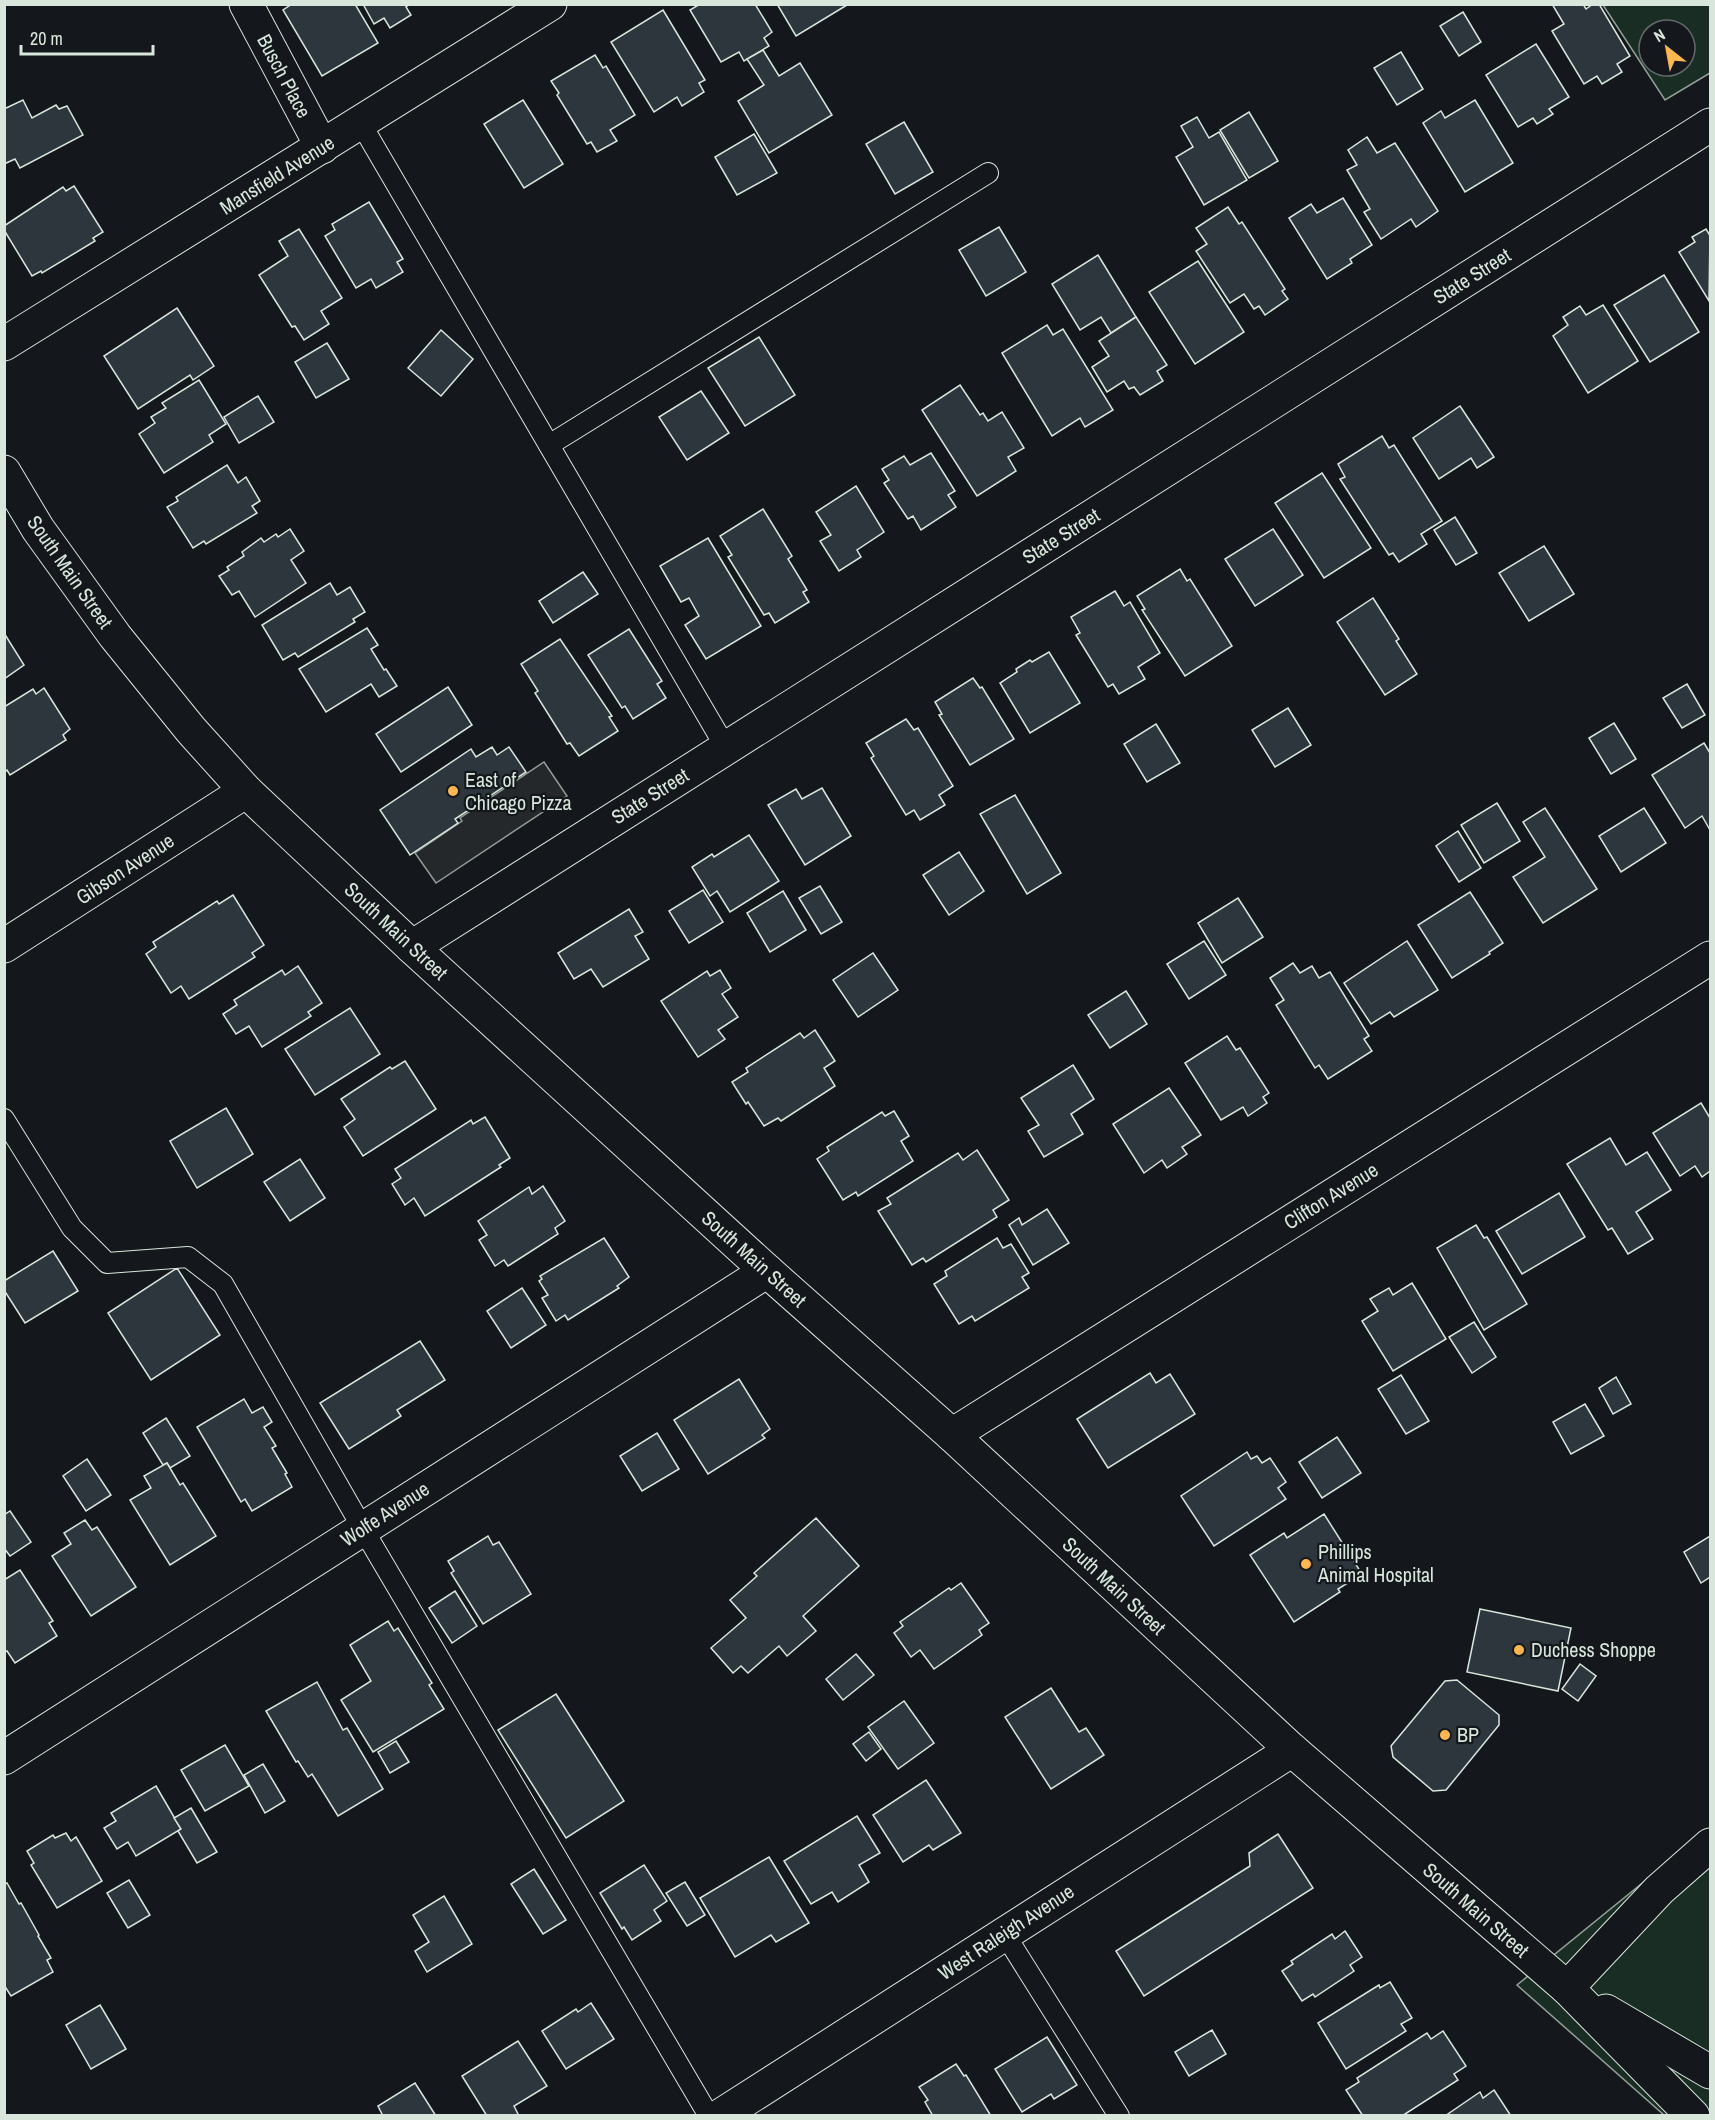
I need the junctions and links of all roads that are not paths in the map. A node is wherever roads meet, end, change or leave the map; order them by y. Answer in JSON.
{"nodes":[{"id":1,"x":246,"y":4,"type":"edge"},
{"id":2,"x":550,"y":4,"type":"edge"},
{"id":3,"x":360,"y":122,"type":"junction"},
{"id":4,"x":1710,"y":125,"type":"edge"},
{"id":5,"x":322,"y":147,"type":"junction"},
{"id":6,"x":988,"y":172,"type":"dead end"},
{"id":7,"x":4,"y":344,"type":"edge"},
{"id":8,"x":549,"y":445,"type":"junction"},
{"id":9,"x":4,"y":472,"type":"edge"},
{"id":10,"x":726,"y":748,"type":"junction"},
{"id":11,"x":246,"y":791,"type":"junction"},
{"id":12,"x":4,"y":946,"type":"edge"},
{"id":13,"x":412,"y":947,"type":"junction"},
{"id":14,"x":1710,"y":958,"type":"edge"},
{"id":15,"x":4,"y":1119,"type":"edge"},
{"id":16,"x":767,"y":1271,"type":"junction"},
{"id":17,"x":952,"y":1435,"type":"junction"},
{"id":18,"x":363,"y":1529,"type":"junction"},
{"id":19,"x":1292,"y":1750,"type":"junction"},
{"id":20,"x":4,"y":1758,"type":"edge"},
{"id":21,"x":1710,"y":1845,"type":"edge"},
{"id":22,"x":1004,"y":1933,"type":"junction"},
{"id":23,"x":1567,"y":1988,"type":"junction"},
{"id":24,"x":1710,"y":2072,"type":"edge"},
{"id":25,"x":709,"y":2115,"type":"edge"},
{"id":26,"x":720,"y":2115,"type":"edge"},
{"id":27,"x":1119,"y":2115,"type":"edge"},
{"id":28,"x":1693,"y":2115,"type":"edge"}],
"edges":[{"from":1,"to":5,"type":"main road","name":"Busch Place"},
{"from":2,"to":3,"type":"main road","name":"Mansfield Avenue"},
{"from":3,"to":5,"type":"main road","name":"Mansfield Avenue"},
{"from":3,"to":8,"type":"lane"},
{"from":4,"to":10,"type":"main road","name":"State Street"},
{"from":5,"to":7,"type":"main road","name":"Mansfield Avenue"},
{"from":6,"to":8,"type":"lane"},
{"from":8,"to":10,"type":"lane"},
{"from":9,"to":11,"type":"main road","name":"South Main Street"},
{"from":10,"to":13,"type":"main road","name":"State Street"},
{"from":11,"to":12,"type":"main road","name":"Gibson Avenue"},
{"from":11,"to":13,"type":"main road","name":"South Main Street"},
{"from":13,"to":16,"type":"main road","name":"South Main Street"},
{"from":14,"to":17,"type":"main road","name":"Clifton Avenue"},
{"from":15,"to":18,"type":"lane"},
{"from":16,"to":17,"type":"main road","name":"South Main Street"},
{"from":16,"to":18,"type":"main road","name":"Wolfe Avenue"},
{"from":17,"to":19,"type":"main road","name":"South Main Street"},
{"from":18,"to":20,"type":"main road","name":"Wolfe Avenue"},
{"from":18,"to":25,"type":"lane"},
{"from":19,"to":22,"type":"main road","name":"West Raleigh Avenue"},
{"from":19,"to":23,"type":"main road","name":"South Main Street"},
{"from":21,"to":23,"type":"main road"},
{"from":22,"to":26,"type":"main road","name":"West Raleigh Avenue"},
{"from":22,"to":27,"type":"lane"},
{"from":23,"to":24,"type":"main road","name":"South Main Street"},
{"from":23,"to":28,"type":"main road","name":"South Main Street"}]}
